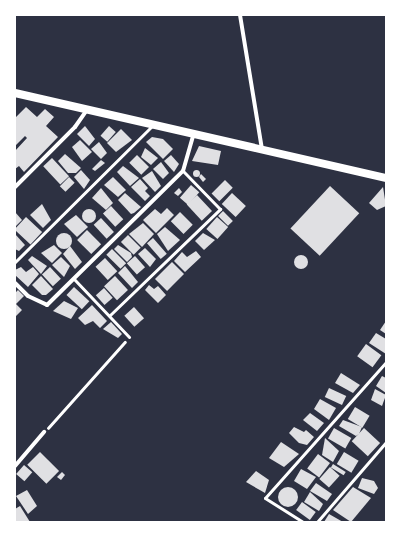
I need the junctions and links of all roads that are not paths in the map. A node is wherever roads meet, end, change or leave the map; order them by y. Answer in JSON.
{"nodes":[{"id":1,"x":240,"y":15,"type":"edge"},
{"id":2,"x":15,"y":93,"type":"edge"},
{"id":3,"x":86,"y":110,"type":"junction"},
{"id":4,"x":152,"y":126,"type":"junction"},
{"id":5,"x":193,"y":135,"type":"junction"},
{"id":6,"x":262,"y":150,"type":"junction"},
{"id":7,"x":183,"y":171,"type":"junction"},
{"id":8,"x":386,"y":178,"type":"edge"},
{"id":9,"x":15,"y":187,"type":"edge"},
{"id":10,"x":15,"y":262,"type":"edge"},
{"id":11,"x":74,"y":278,"type":"junction"},
{"id":12,"x":15,"y":283,"type":"edge"},
{"id":13,"x":110,"y":315,"type":"junction"},
{"id":14,"x":129,"y":337,"type":"road end"},
{"id":15,"x":386,"y":362,"type":"edge"},
{"id":16,"x":44,"y":432,"type":"road end"},
{"id":17,"x":386,"y":442,"type":"edge"},
{"id":18,"x":15,"y":466,"type":"edge"},
{"id":19,"x":303,"y":522,"type":"edge"},
{"id":20,"x":317,"y":522,"type":"edge"}],
"edges":[{"from":1,"to":6,"type":"street"},
{"from":2,"to":3,"type":"main road"},
{"from":3,"to":4,"type":"main road"},
{"from":3,"to":9,"type":"street"},
{"from":4,"to":5,"type":"main road"},
{"from":4,"to":10,"type":"lane"},
{"from":5,"to":6,"type":"main road"},
{"from":5,"to":7,"type":"street"},
{"from":6,"to":8,"type":"main road"},
{"from":7,"to":11,"type":"street"},
{"from":7,"to":13,"type":"lane"},
{"from":11,"to":12,"type":"street"},
{"from":11,"to":13,"type":"lane"},
{"from":13,"to":14,"type":"lane"},
{"from":15,"to":19,"type":"lane"},
{"from":16,"to":18,"type":"street"},
{"from":17,"to":20,"type":"lane"}]}
